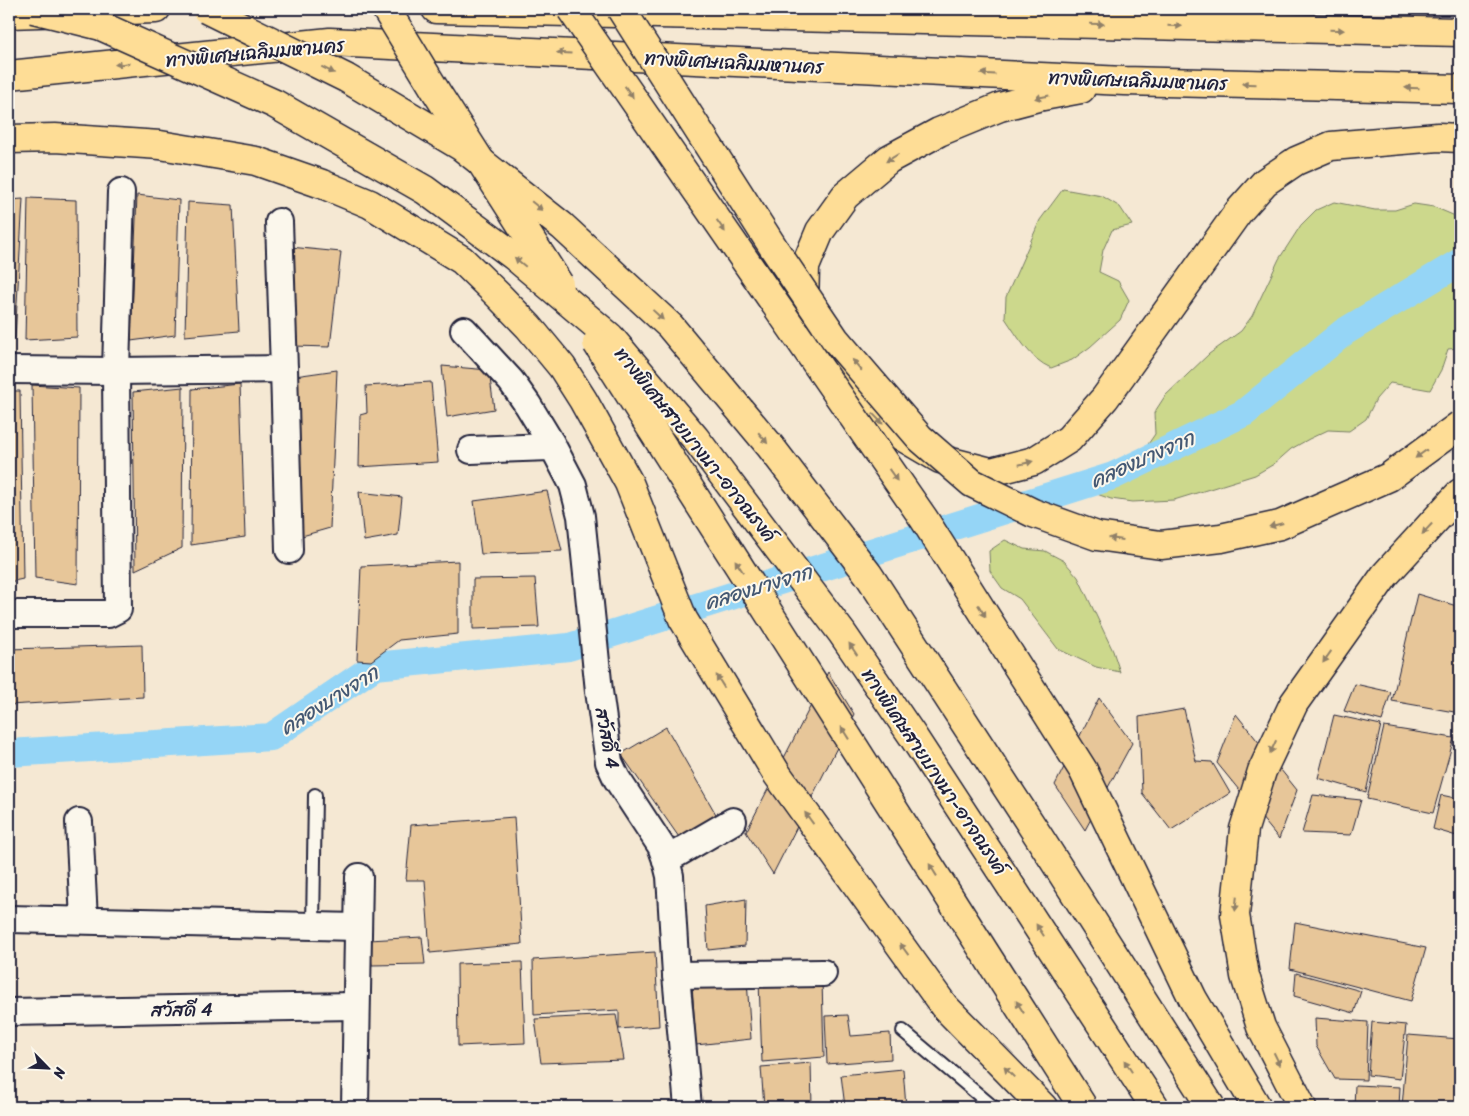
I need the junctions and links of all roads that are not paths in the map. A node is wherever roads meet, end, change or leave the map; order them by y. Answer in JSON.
{"nodes":[{"id":1,"x":33,"y":9,"type":"edge"},
{"id":2,"x":156,"y":9,"type":"edge"},
{"id":3,"x":206,"y":9,"type":"edge"},
{"id":4,"x":386,"y":9,"type":"edge"},
{"id":5,"x":436,"y":9,"type":"edge"},
{"id":6,"x":571,"y":9,"type":"edge"},
{"id":7,"x":622,"y":9,"type":"edge"},
{"id":8,"x":9,"y":14,"type":"edge"},
{"id":9,"x":1460,"y":32,"type":"edge"},
{"id":10,"x":9,"y":76,"type":"edge"},
{"id":11,"x":1124,"y":80,"type":"junction"},
{"id":12,"x":1460,"y":89,"type":"edge"},
{"id":13,"x":1460,"y":138,"type":"edge"},
{"id":14,"x":9,"y":139,"type":"edge"},
{"id":15,"x":121,"y":192,"type":"dead end"},
{"id":16,"x":279,"y":222,"type":"dead end"},
{"id":17,"x":464,"y":330,"type":"dead end"},
{"id":18,"x":284,"y":369,"type":"junction"},
{"id":19,"x":9,"y":370,"type":"edge"},
{"id":20,"x":116,"y":371,"type":"junction"},
{"id":21,"x":1460,"y":425,"type":"edge"},
{"id":22,"x":551,"y":443,"type":"junction"},
{"id":23,"x":471,"y":450,"type":"dead end"},
{"id":24,"x":1460,"y":493,"type":"edge"},
{"id":25,"x":289,"y":550,"type":"dead end"},
{"id":26,"x":9,"y":614,"type":"edge"},
{"id":27,"x":315,"y":795,"type":"dead end"},
{"id":28,"x":733,"y":821,"type":"dead end"},
{"id":29,"x":79,"y":822,"type":"dead end"},
{"id":30,"x":666,"y":860,"type":"junction"},
{"id":31,"x":358,"y":877,"type":"dead end"},
{"id":32,"x":9,"y":919,"type":"edge"},
{"id":33,"x":84,"y":920,"type":"junction"},
{"id":34,"x":313,"y":926,"type":"junction"},
{"id":35,"x":357,"y":927,"type":"junction"},
{"id":36,"x":823,"y":973,"type":"dead end"},
{"id":37,"x":676,"y":975,"type":"junction"},
{"id":38,"x":355,"y":1006,"type":"junction"},
{"id":39,"x":9,"y":1012,"type":"edge"},
{"id":40,"x":903,"y":1032,"type":"dead end"},
{"id":41,"x":354,"y":1107,"type":"edge"},
{"id":42,"x":688,"y":1107,"type":"edge"},
{"id":43,"x":993,"y":1107,"type":"edge"},
{"id":44,"x":1043,"y":1107,"type":"edge"},
{"id":45,"x":1084,"y":1107,"type":"edge"},
{"id":46,"x":1155,"y":1107,"type":"edge"},
{"id":47,"x":1211,"y":1107,"type":"edge"},
{"id":48,"x":1257,"y":1107,"type":"edge"},
{"id":49,"x":1302,"y":1107,"type":"edge"}],
"edges":[{"from":46,"to":1,"type":"highway","name":"ทางพิเศษสายบางนา-อาจณรงค์","one_way":true,"bridge":true},
{"from":2,"to":8,"type":"highway"},
{"from":3,"to":47,"type":"highway","one_way":true,"bridge":true},
{"from":45,"to":4,"type":"highway","one_way":true,"bridge":true},
{"from":5,"to":9,"type":"highway","one_way":true},
{"from":6,"to":48,"type":"highway","one_way":true,"bridge":true},
{"from":21,"to":7,"type":"highway","one_way":true,"bridge":true},
{"from":11,"to":10,"type":"highway","name":"ทางพิเศษเฉลิมมหานคร","one_way":true},
{"from":12,"to":11,"type":"highway","name":"ทางพิเศษเฉลิมมหานคร","one_way":true},
{"from":11,"to":13,"type":"highway","one_way":true},
{"from":44,"to":14,"type":"highway","one_way":true},
{"from":15,"to":20,"type":"street"},
{"from":16,"to":18,"type":"street"},
{"from":17,"to":22,"type":"street","name":"สวัสดี 4"},
{"from":18,"to":20,"type":"street"},
{"from":18,"to":25,"type":"street"},
{"from":19,"to":20,"type":"street"},
{"from":20,"to":26,"type":"street"},
{"from":22,"to":23,"type":"street"},
{"from":22,"to":30,"type":"street","name":"สวัสดี 4"},
{"from":24,"to":49,"type":"highway","one_way":true},
{"from":27,"to":34,"type":"lane"},
{"from":28,"to":30,"type":"street"},
{"from":29,"to":33,"type":"street"},
{"from":30,"to":37,"type":"street","name":"สวัสดี 4"},
{"from":31,"to":35,"type":"street"},
{"from":32,"to":33,"type":"street"},
{"from":33,"to":34,"type":"street"},
{"from":34,"to":35,"type":"street"},
{"from":35,"to":38,"type":"street"},
{"from":36,"to":37,"type":"street"},
{"from":37,"to":42,"type":"street","name":"สวัสดี 4"},
{"from":38,"to":39,"type":"street","name":"สวัสดี 4"},
{"from":38,"to":41,"type":"street"},
{"from":40,"to":43,"type":"lane"}]}
